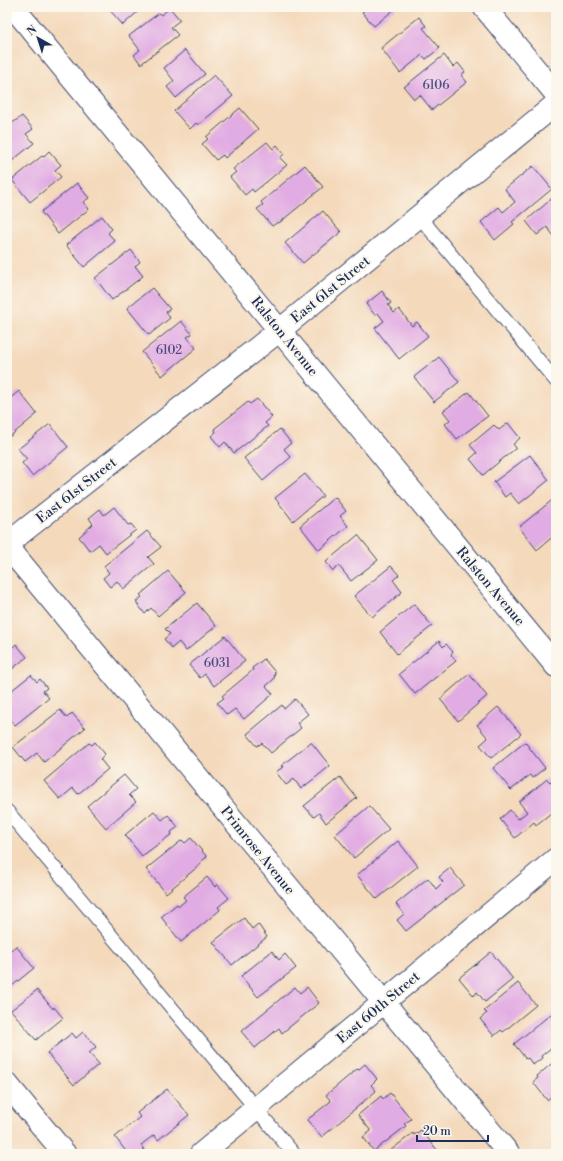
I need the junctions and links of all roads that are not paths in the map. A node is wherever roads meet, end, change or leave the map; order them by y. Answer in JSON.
{"nodes":[{"id":1,"x":13,"y":7,"type":"edge"},
{"id":2,"x":484,"y":7,"type":"edge"},
{"id":3,"x":556,"y":94,"type":"edge"},
{"id":4,"x":556,"y":104,"type":"edge"},
{"id":5,"x":419,"y":216,"type":"junction"},
{"id":6,"x":280,"y":330,"type":"junction"},
{"id":7,"x":556,"y":381,"type":"edge"},
{"id":8,"x":7,"y":545,"type":"edge"},
{"id":9,"x":556,"y":666,"type":"edge"},
{"id":10,"x":7,"y":811,"type":"edge"},
{"id":11,"x":556,"y":859,"type":"edge"},
{"id":12,"x":383,"y":1002,"type":"junction"},
{"id":13,"x":7,"y":1084,"type":"edge"},
{"id":14,"x":256,"y":1108,"type":"junction"},
{"id":15,"x":65,"y":1154,"type":"edge"},
{"id":16,"x":201,"y":1154,"type":"edge"},
{"id":17,"x":294,"y":1154,"type":"edge"},
{"id":18,"x":509,"y":1154,"type":"edge"}],
"edges":[{"from":1,"to":6,"type":"street","name":"Ralston Avenue"},
{"from":2,"to":3,"type":"street"},
{"from":4,"to":5,"type":"street","name":"East 61st Street"},
{"from":5,"to":6,"type":"street","name":"East 61st Street"},
{"from":5,"to":7,"type":"lane"},
{"from":6,"to":8,"type":"street","name":"East 61st Street"},
{"from":6,"to":9,"type":"street","name":"Ralston Avenue"},
{"from":8,"to":12,"type":"street","name":"Primrose Avenue"},
{"from":10,"to":14,"type":"lane"},
{"from":11,"to":12,"type":"street","name":"East 60th Street"},
{"from":12,"to":14,"type":"street","name":"East 60th Street"},
{"from":12,"to":18,"type":"street","name":"Primrose Avenue"},
{"from":13,"to":15,"type":"street"},
{"from":14,"to":16,"type":"street","name":"East 60th Street"},
{"from":14,"to":17,"type":"lane"}]}
